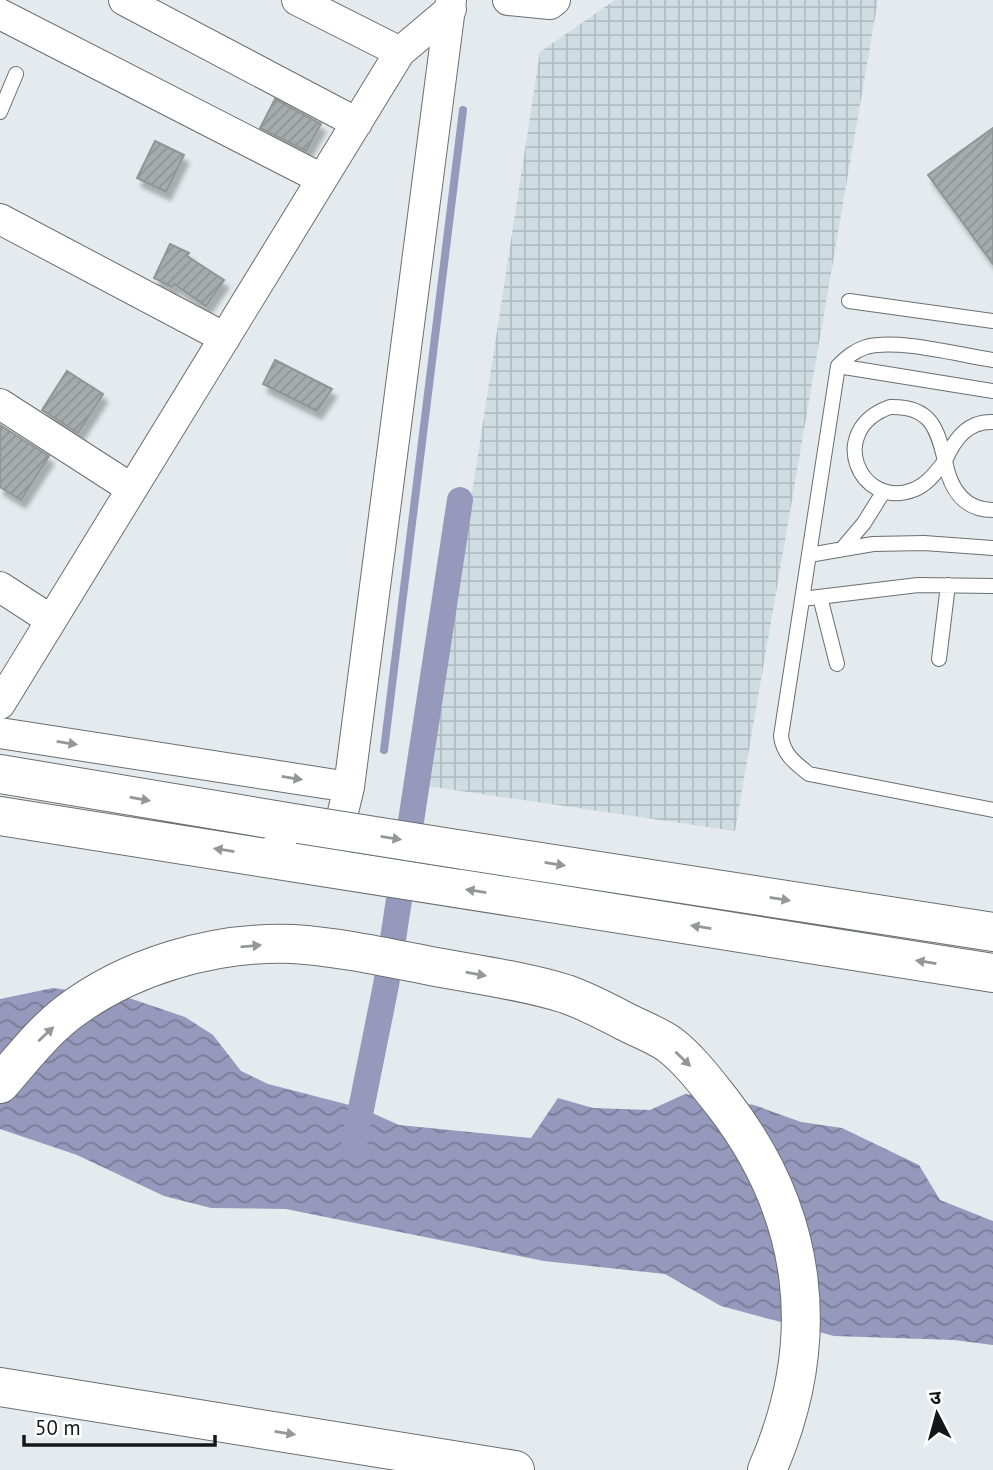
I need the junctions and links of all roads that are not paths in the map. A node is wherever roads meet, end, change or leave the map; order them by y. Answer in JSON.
{"nodes":[{"id":1,"x":124,"y":0,"type":"edge"},
{"id":2,"x":297,"y":0,"type":"edge"},
{"id":3,"x":508,"y":0,"type":"edge"},
{"id":4,"x":552,"y":2,"type":"edge"},
{"id":5,"x":451,"y":4,"type":"edge"},
{"id":6,"x":0,"y":13,"type":"edge"},
{"id":7,"x":400,"y":52,"type":"junction"},
{"id":8,"x":16,"y":74,"type":"dead end"},
{"id":9,"x":0,"y":112,"type":"edge"},
{"id":10,"x":356,"y":123,"type":"junction"},
{"id":11,"x":322,"y":179,"type":"junction"},
{"id":12,"x":0,"y":219,"type":"edge"},
{"id":13,"x":849,"y":301,"type":"dead end"},
{"id":14,"x":993,"y":321,"type":"edge"},
{"id":15,"x":225,"y":338,"type":"junction"},
{"id":16,"x":993,"y":360,"type":"edge"},
{"id":17,"x":838,"y":366,"type":"junction"},
{"id":18,"x":992,"y":388,"type":"edge"},
{"id":19,"x":0,"y":404,"type":"edge"},
{"id":20,"x":993,"y":422,"type":"edge"},
{"id":21,"x":945,"y":461,"type":"junction"},
{"id":22,"x":132,"y":489,"type":"junction"},
{"id":23,"x":884,"y":491,"type":"junction"},
{"id":24,"x":993,"y":510,"type":"edge"},
{"id":25,"x":993,"y":548,"type":"edge"},
{"id":26,"x":842,"y":549,"type":"junction"},
{"id":27,"x":809,"y":555,"type":"junction"},
{"id":28,"x":948,"y":585,"type":"junction"},
{"id":29,"x":993,"y":586,"type":"edge"},
{"id":30,"x":0,"y":587,"type":"edge"},
{"id":31,"x":820,"y":597,"type":"junction"},
{"id":32,"x":802,"y":599,"type":"junction"},
{"id":33,"x":51,"y":620,"type":"junction"},
{"id":34,"x":939,"y":659,"type":"dead end"},
{"id":35,"x":837,"y":664,"type":"dead end"},
{"id":36,"x":0,"y":704,"type":"edge"},
{"id":37,"x":0,"y":733,"type":"edge"},
{"id":38,"x":0,"y":774,"type":"edge"},
{"id":39,"x":349,"y":787,"type":"junction"},
{"id":40,"x":993,"y":810,"type":"edge"},
{"id":41,"x":0,"y":816,"type":"edge"},
{"id":42,"x":261,"y":856,"type":"junction"},
{"id":43,"x":993,"y":932,"type":"edge"},
{"id":44,"x":993,"y":973,"type":"edge"},
{"id":45,"x":0,"y":1084,"type":"edge"},
{"id":46,"x":0,"y":1387,"type":"edge"},
{"id":47,"x":515,"y":1470,"type":"edge"},
{"id":48,"x":767,"y":1470,"type":"edge"}],
"edges":[{"from":1,"to":10,"type":"street"},
{"from":2,"to":7,"type":"street"},
{"from":3,"to":4,"type":"street"},
{"from":5,"to":7,"type":"street"},
{"from":5,"to":39,"type":"street"},
{"from":6,"to":11,"type":"street"},
{"from":7,"to":10,"type":"street"},
{"from":8,"to":9,"type":"lane"},
{"from":10,"to":11,"type":"street"},
{"from":11,"to":15,"type":"street"},
{"from":12,"to":15,"type":"street"},
{"from":13,"to":14,"type":"lane"},
{"from":15,"to":22,"type":"street"},
{"from":16,"to":17,"type":"lane"},
{"from":17,"to":18,"type":"lane"},
{"from":17,"to":27,"type":"lane"},
{"from":19,"to":22,"type":"street"},
{"from":20,"to":21,"type":"lane"},
{"from":21,"to":23,"type":"lane"},
{"from":21,"to":23,"type":"lane"},
{"from":21,"to":24,"type":"lane"},
{"from":22,"to":33,"type":"street"},
{"from":23,"to":26,"type":"lane"},
{"from":25,"to":26,"type":"lane"},
{"from":26,"to":27,"type":"lane"},
{"from":27,"to":32,"type":"lane"},
{"from":28,"to":29,"type":"lane"},
{"from":28,"to":31,"type":"lane"},
{"from":28,"to":34,"type":"lane"},
{"from":30,"to":33,"type":"street"},
{"from":31,"to":32,"type":"lane"},
{"from":31,"to":35,"type":"lane"},
{"from":32,"to":40,"type":"lane"},
{"from":33,"to":36,"type":"street"},
{"from":37,"to":39,"type":"street","one_way":true},
{"from":38,"to":43,"type":"main road","one_way":true,"bridge":true},
{"from":39,"to":42,"type":"street"},
{"from":42,"to":41,"type":"main road","one_way":true},
{"from":44,"to":42,"type":"main road","one_way":true},
{"from":45,"to":48,"type":"main road","one_way":true},
{"from":46,"to":47,"type":"main road","one_way":true}]}
